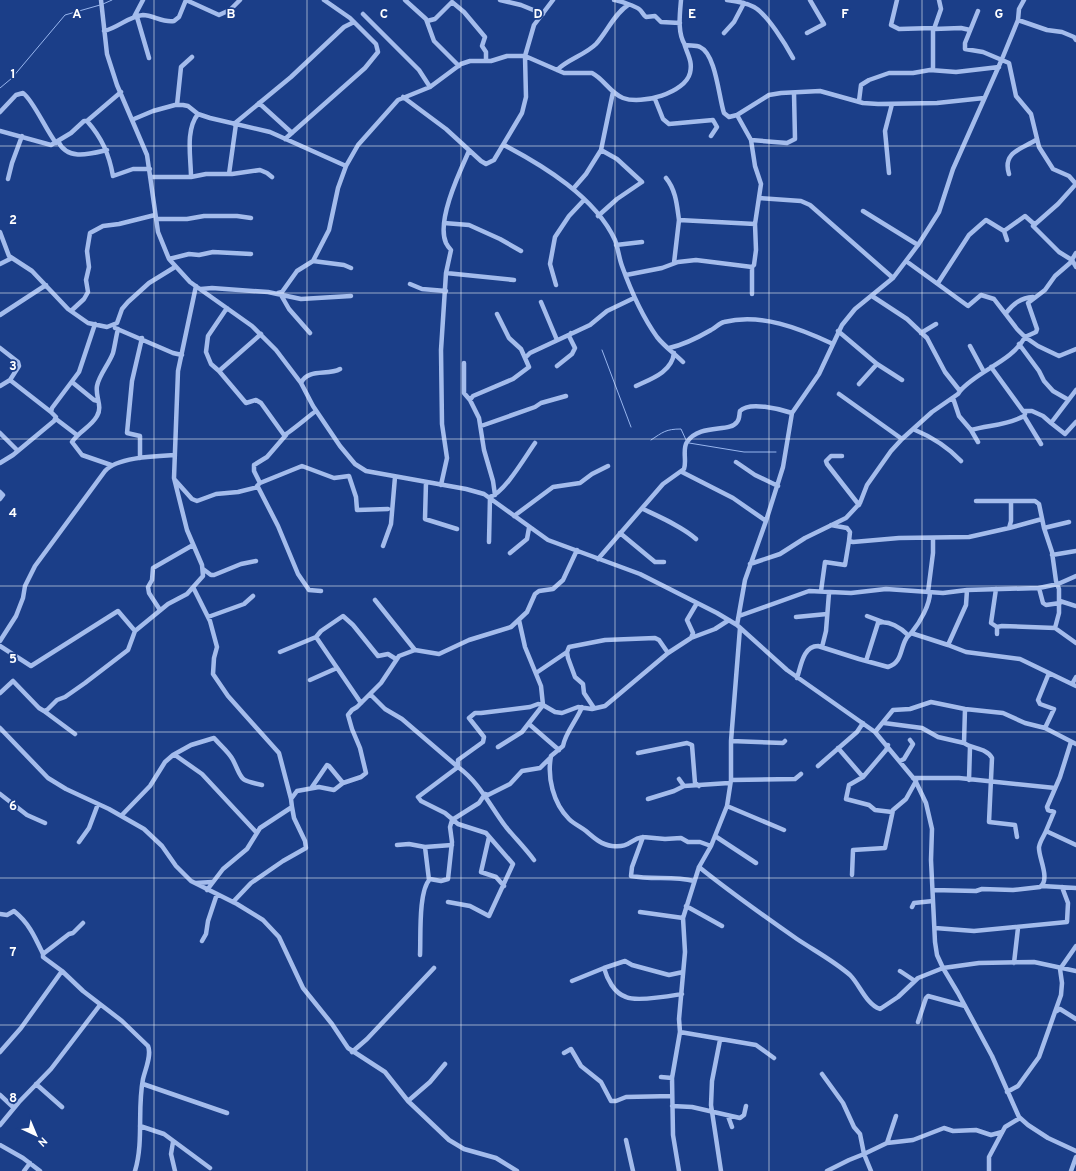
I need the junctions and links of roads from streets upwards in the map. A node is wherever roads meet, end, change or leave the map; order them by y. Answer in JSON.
{"nodes":[{"id":1,"x":101,"y":0,"type":"edge"},
{"id":2,"x":143,"y":0,"type":"edge"},
{"id":3,"x":186,"y":0,"type":"edge"},
{"id":4,"x":240,"y":0,"type":"edge"},
{"id":5,"x":324,"y":0,"type":"edge"},
{"id":6,"x":405,"y":0,"type":"edge"},
{"id":7,"x":500,"y":0,"type":"edge"},
{"id":8,"x":553,"y":0,"type":"edge"},
{"id":9,"x":614,"y":0,"type":"edge"},
{"id":10,"x":681,"y":0,"type":"edge"},
{"id":11,"x":726,"y":0,"type":"edge"},
{"id":12,"x":810,"y":0,"type":"edge"},
{"id":13,"x":897,"y":0,"type":"edge"},
{"id":14,"x":939,"y":0,"type":"edge"},
{"id":15,"x":1024,"y":0,"type":"edge"},
{"id":16,"x":744,"y":3,"type":"junction"},
{"id":17,"x":628,"y":5,"type":"junction"},
{"id":18,"x":978,"y":11,"type":"dead end"},
{"id":19,"x":363,"y":14,"type":"dead end"},
{"id":20,"x":543,"y":14,"type":"junction"},
{"id":21,"x":136,"y":17,"type":"junction"},
{"id":22,"x":1018,"y":20,"type":"junction"},
{"id":23,"x":427,"y":21,"type":"junction"},
{"id":24,"x":354,"y":22,"type":"junction"},
{"id":25,"x":680,"y":23,"type":"junction"},
{"id":26,"x":934,"y":28,"type":"junction"},
{"id":27,"x":970,"y":30,"type":"junction"},
{"id":28,"x":104,"y":31,"type":"junction"},
{"id":29,"x":724,"y":33,"type":"dead end"},
{"id":30,"x":808,"y":33,"type":"dead end"},
{"id":31,"x":1076,"y":40,"type":"edge"},
{"id":32,"x":684,"y":43,"type":"junction"},
{"id":33,"x":525,"y":56,"type":"junction"},
{"id":34,"x":192,"y":57,"type":"dead end"},
{"id":35,"x":149,"y":58,"type":"dead end"},
{"id":36,"x":794,"y":58,"type":"dead end"},
{"id":37,"x":1002,"y":59,"type":"junction"},
{"id":38,"x":486,"y":61,"type":"junction"},
{"id":39,"x":459,"y":66,"type":"junction"},
{"id":40,"x":999,"y":67,"type":"junction"},
{"id":41,"x":557,"y":70,"type":"junction"},
{"id":42,"x":933,"y":70,"type":"junction"},
{"id":43,"x":430,"y":87,"type":"junction"},
{"id":44,"x":122,"y":92,"type":"junction"},
{"id":45,"x":613,"y":92,"type":"junction"},
{"id":46,"x":794,"y":93,"type":"junction"},
{"id":47,"x":403,"y":97,"type":"junction"},
{"id":48,"x":984,"y":98,"type":"junction"},
{"id":49,"x":655,"y":99,"type":"junction"},
{"id":50,"x":859,"y":101,"type":"junction"},
{"id":51,"x":259,"y":103,"type":"junction"},
{"id":52,"x":892,"y":104,"type":"junction"},
{"id":53,"x":177,"y":105,"type":"junction"},
{"id":54,"x":0,"y":112,"type":"edge"},
{"id":55,"x":198,"y":114,"type":"junction"},
{"id":56,"x":737,"y":115,"type":"junction"},
{"id":57,"x":134,"y":119,"type":"junction"},
{"id":58,"x":87,"y":121,"type":"junction"},
{"id":59,"x":235,"y":124,"type":"junction"},
{"id":60,"x":0,"y":131,"type":"edge"},
{"id":61,"x":292,"y":133,"type":"junction"},
{"id":62,"x":22,"y":136,"type":"junction"},
{"id":63,"x":711,"y":136,"type":"dead end"},
{"id":64,"x":285,"y":139,"type":"junction"},
{"id":65,"x":751,"y":140,"type":"junction"},
{"id":66,"x":1036,"y":140,"type":"junction"},
{"id":67,"x":57,"y":142,"type":"junction"},
{"id":68,"x":504,"y":145,"type":"junction"},
{"id":69,"x":107,"y":150,"type":"junction"},
{"id":70,"x":469,"y":150,"type":"junction"},
{"id":71,"x":601,"y":150,"type":"junction"},
{"id":72,"x":346,"y":166,"type":"junction"},
{"id":73,"x":150,"y":169,"type":"junction"},
{"id":74,"x":889,"y":173,"type":"dead end"},
{"id":75,"x":229,"y":174,"type":"junction"},
{"id":76,"x":1009,"y":174,"type":"dead end"},
{"id":77,"x":150,"y":177,"type":"junction"},
{"id":78,"x":191,"y":177,"type":"junction"},
{"id":79,"x":272,"y":177,"type":"dead end"},
{"id":80,"x":666,"y":178,"type":"dead end"},
{"id":81,"x":8,"y":179,"type":"dead end"},
{"id":82,"x":1076,"y":184,"type":"edge"},
{"id":83,"x":573,"y":189,"type":"junction"},
{"id":84,"x":759,"y":198,"type":"junction"},
{"id":85,"x":584,"y":200,"type":"junction"},
{"id":86,"x":863,"y":211,"type":"dead end"},
{"id":87,"x":598,"y":216,"type":"junction"},
{"id":88,"x":155,"y":217,"type":"junction"},
{"id":89,"x":251,"y":218,"type":"dead end"},
{"id":90,"x":680,"y":220,"type":"junction"},
{"id":91,"x":444,"y":223,"type":"junction"},
{"id":92,"x":755,"y":224,"type":"junction"},
{"id":93,"x":1034,"y":224,"type":"junction"},
{"id":94,"x":1004,"y":231,"type":"junction"},
{"id":95,"x":0,"y":232,"type":"edge"},
{"id":96,"x":1007,"y":240,"type":"dead end"},
{"id":97,"x":642,"y":242,"type":"dead end"},
{"id":98,"x":616,"y":245,"type":"junction"},
{"id":99,"x":918,"y":245,"type":"junction"},
{"id":100,"x":521,"y":251,"type":"dead end"},
{"id":101,"x":1076,"y":253,"type":"edge"},
{"id":102,"x":251,"y":254,"type":"dead end"},
{"id":103,"x":12,"y":258,"type":"junction"},
{"id":104,"x":169,"y":259,"type":"junction"},
{"id":105,"x":1072,"y":260,"type":"junction"},
{"id":106,"x":313,"y":261,"type":"junction"},
{"id":107,"x":906,"y":261,"type":"junction"},
{"id":108,"x":674,"y":263,"type":"junction"},
{"id":109,"x":0,"y":264,"type":"edge"},
{"id":110,"x":752,"y":266,"type":"junction"},
{"id":111,"x":1076,"y":266,"type":"edge"},
{"id":112,"x":175,"y":267,"type":"junction"},
{"id":113,"x":351,"y":268,"type":"dead end"},
{"id":114,"x":446,"y":273,"type":"junction"},
{"id":115,"x":626,"y":275,"type":"junction"},
{"id":116,"x":893,"y":278,"type":"junction"},
{"id":117,"x":514,"y":280,"type":"dead end"},
{"id":118,"x":938,"y":283,"type":"junction"},
{"id":119,"x":410,"y":284,"type":"dead end"},
{"id":120,"x":556,"y":284,"type":"dead end"},
{"id":121,"x":46,"y":285,"type":"junction"},
{"id":122,"x":198,"y":287,"type":"junction"},
{"id":123,"x":446,"y":291,"type":"junction"},
{"id":124,"x":280,"y":294,"type":"junction"},
{"id":125,"x":752,"y":294,"type":"dead end"},
{"id":126,"x":351,"y":296,"type":"dead end"},
{"id":127,"x":872,"y":296,"type":"junction"},
{"id":128,"x":1033,"y":297,"type":"junction"},
{"id":129,"x":634,"y":298,"type":"junction"},
{"id":130,"x":542,"y":302,"type":"dead end"},
{"id":131,"x":227,"y":308,"type":"junction"},
{"id":132,"x":71,"y":311,"type":"junction"},
{"id":133,"x":1006,"y":313,"type":"junction"},
{"id":134,"x":497,"y":314,"type":"dead end"},
{"id":135,"x":0,"y":315,"type":"edge"},
{"id":136,"x":95,"y":324,"type":"junction"},
{"id":137,"x":936,"y":324,"type":"dead end"},
{"id":138,"x":115,"y":328,"type":"junction"},
{"id":139,"x":838,"y":331,"type":"junction"},
{"id":140,"x":310,"y":333,"type":"dead end"},
{"id":141,"x":571,"y":333,"type":"junction"},
{"id":142,"x":922,"y":333,"type":"junction"},
{"id":143,"x":261,"y":334,"type":"junction"},
{"id":144,"x":1025,"y":337,"type":"junction"},
{"id":145,"x":142,"y":338,"type":"junction"},
{"id":146,"x":557,"y":340,"type":"junction"},
{"id":147,"x":833,"y":344,"type":"junction"},
{"id":148,"x":1019,"y":344,"type":"junction"},
{"id":149,"x":970,"y":346,"type":"dead end"},
{"id":150,"x":0,"y":348,"type":"edge"},
{"id":151,"x":669,"y":348,"type":"junction"},
{"id":152,"x":1076,"y":349,"type":"edge"},
{"id":153,"x":674,"y":353,"type":"junction"},
{"id":154,"x":182,"y":354,"type":"junction"},
{"id":155,"x":525,"y":358,"type":"junction"},
{"id":156,"x":683,"y":362,"type":"dead end"},
{"id":157,"x":464,"y":363,"type":"dead end"},
{"id":158,"x":877,"y":364,"type":"junction"},
{"id":159,"x":557,"y":366,"type":"dead end"},
{"id":160,"x":992,"y":367,"type":"junction"},
{"id":161,"x":340,"y":369,"type":"dead end"},
{"id":162,"x":219,"y":371,"type":"junction"},
{"id":163,"x":984,"y":372,"type":"junction"},
{"id":164,"x":10,"y":380,"type":"junction"},
{"id":165,"x":902,"y":380,"type":"dead end"},
{"id":166,"x":72,"y":382,"type":"junction"},
{"id":167,"x":301,"y":383,"type":"junction"},
{"id":168,"x":859,"y":384,"type":"dead end"},
{"id":169,"x":0,"y":386,"type":"edge"},
{"id":170,"x":636,"y":386,"type":"dead end"},
{"id":171,"x":1076,"y":390,"type":"edge"},
{"id":172,"x":960,"y":391,"type":"junction"},
{"id":173,"x":839,"y":394,"type":"dead end"},
{"id":174,"x":566,"y":396,"type":"dead end"},
{"id":175,"x":953,"y":398,"type":"junction"},
{"id":176,"x":1068,"y":399,"type":"junction"},
{"id":177,"x":470,"y":400,"type":"junction"},
{"id":178,"x":98,"y":401,"type":"junction"},
{"id":179,"x":316,"y":411,"type":"junction"},
{"id":180,"x":51,"y":412,"type":"junction"},
{"id":181,"x":792,"y":413,"type":"junction"},
{"id":182,"x":1025,"y":414,"type":"junction"},
{"id":183,"x":56,"y":419,"type":"junction"},
{"id":184,"x":1076,"y":422,"type":"edge"},
{"id":185,"x":1051,"y":424,"type":"junction"},
{"id":186,"x":481,"y":426,"type":"junction"},
{"id":187,"x":912,"y":429,"type":"junction"},
{"id":188,"x":971,"y":430,"type":"junction"},
{"id":189,"x":0,"y":432,"type":"edge"},
{"id":190,"x":77,"y":434,"type":"junction"},
{"id":191,"x":286,"y":435,"type":"junction"},
{"id":192,"x":902,"y":439,"type":"junction"},
{"id":193,"x":978,"y":442,"type":"dead end"},
{"id":194,"x":535,"y":443,"type":"dead end"},
{"id":195,"x":1041,"y":444,"type":"dead end"},
{"id":196,"x":17,"y":450,"type":"junction"},
{"id":197,"x":175,"y":455,"type":"junction"},
{"id":198,"x":842,"y":456,"type":"dead end"},
{"id":199,"x":140,"y":458,"type":"junction"},
{"id":200,"x":961,"y":461,"type":"dead end"},
{"id":201,"x":736,"y":462,"type":"dead end"},
{"id":202,"x":0,"y":463,"type":"edge"},
{"id":203,"x":111,"y":466,"type":"junction"},
{"id":204,"x":608,"y":466,"type":"dead end"},
{"id":205,"x":682,"y":472,"type":"junction"},
{"id":206,"x":395,"y":477,"type":"junction"},
{"id":207,"x":174,"y":478,"type":"junction"},
{"id":208,"x":426,"y":482,"type":"junction"},
{"id":209,"x":259,"y":485,"type":"junction"},
{"id":210,"x":441,"y":485,"type":"junction"},
{"id":211,"x":778,"y":486,"type":"junction"},
{"id":212,"x":0,"y":492,"type":"edge"},
{"id":213,"x":492,"y":496,"type":"junction"},
{"id":214,"x":0,"y":498,"type":"edge"},
{"id":215,"x":976,"y":501,"type":"dead end"},
{"id":216,"x":1011,"y":502,"type":"junction"},
{"id":217,"x":859,"y":505,"type":"junction"},
{"id":218,"x":643,"y":508,"type":"junction"},
{"id":219,"x":388,"y":509,"type":"dead end"},
{"id":220,"x":514,"y":516,"type":"junction"},
{"id":221,"x":1042,"y":519,"type":"junction"},
{"id":222,"x":766,"y":521,"type":"junction"},
{"id":223,"x":1069,"y":522,"type":"dead end"},
{"id":224,"x":831,"y":525,"type":"junction"},
{"id":225,"x":529,"y":528,"type":"junction"},
{"id":226,"x":1009,"y":528,"type":"junction"},
{"id":227,"x":1044,"y":528,"type":"junction"},
{"id":228,"x":457,"y":529,"type":"dead end"},
{"id":229,"x":620,"y":533,"type":"junction"},
{"id":230,"x":696,"y":539,"type":"dead end"},
{"id":231,"x":933,"y":539,"type":"junction"},
{"id":232,"x":850,"y":541,"type":"junction"},
{"id":233,"x":489,"y":542,"type":"dead end"},
{"id":234,"x":193,"y":545,"type":"junction"},
{"id":235,"x":383,"y":546,"type":"dead end"},
{"id":236,"x":577,"y":550,"type":"junction"},
{"id":237,"x":1076,"y":551,"type":"edge"},
{"id":238,"x":510,"y":553,"type":"dead end"},
{"id":239,"x":1052,"y":556,"type":"junction"},
{"id":240,"x":598,"y":559,"type":"junction"},
{"id":241,"x":256,"y":561,"type":"dead end"},
{"id":242,"x":664,"y":562,"type":"dead end"},
{"id":243,"x":750,"y":564,"type":"junction"},
{"id":244,"x":203,"y":569,"type":"junction"},
{"id":245,"x":1076,"y":576,"type":"edge"},
{"id":246,"x":1058,"y":584,"type":"junction"},
{"id":247,"x":1039,"y":588,"type":"junction"},
{"id":248,"x":194,"y":589,"type":"junction"},
{"id":249,"x":996,"y":589,"type":"junction"},
{"id":250,"x":967,"y":590,"type":"junction"},
{"id":251,"x":321,"y":591,"type":"dead end"},
{"id":252,"x":821,"y":591,"type":"junction"},
{"id":253,"x":829,"y":592,"type":"junction"},
{"id":254,"x":929,"y":592,"type":"junction"},
{"id":255,"x":253,"y":596,"type":"dead end"},
{"id":256,"x":374,"y":600,"type":"dead end"},
{"id":257,"x":1060,"y":602,"type":"junction"},
{"id":258,"x":697,"y":603,"type":"junction"},
{"id":259,"x":1076,"y":606,"type":"edge"},
{"id":260,"x":160,"y":610,"type":"junction"},
{"id":261,"x":827,"y":614,"type":"junction"},
{"id":262,"x":739,"y":616,"type":"junction"},
{"id":263,"x":867,"y":616,"type":"dead end"},
{"id":264,"x":208,"y":617,"type":"junction"},
{"id":265,"x":796,"y":617,"type":"dead end"},
{"id":266,"x":519,"y":620,"type":"junction"},
{"id":267,"x":729,"y":620,"type":"junction"},
{"id":268,"x":883,"y":622,"type":"junction"},
{"id":269,"x":738,"y":627,"type":"junction"},
{"id":270,"x":997,"y":628,"type":"junction"},
{"id":271,"x":1055,"y":628,"type":"junction"},
{"id":272,"x":135,"y":631,"type":"junction"},
{"id":273,"x":910,"y":634,"type":"junction"},
{"id":274,"x":997,"y":634,"type":"dead end"},
{"id":275,"x":316,"y":637,"type":"junction"},
{"id":276,"x":691,"y":638,"type":"junction"},
{"id":277,"x":0,"y":642,"type":"edge"},
{"id":278,"x":1076,"y":643,"type":"edge"},
{"id":279,"x":948,"y":645,"type":"junction"},
{"id":280,"x":0,"y":646,"type":"edge"},
{"id":281,"x":822,"y":647,"type":"junction"},
{"id":282,"x":414,"y":650,"type":"junction"},
{"id":283,"x":280,"y":652,"type":"dead end"},
{"id":284,"x":567,"y":652,"type":"junction"},
{"id":285,"x":668,"y":653,"type":"junction"},
{"id":286,"x":396,"y":659,"type":"junction"},
{"id":287,"x":866,"y":661,"type":"junction"},
{"id":288,"x":337,"y":668,"type":"junction"},
{"id":289,"x":536,"y":672,"type":"junction"},
{"id":290,"x":1049,"y":673,"type":"junction"},
{"id":291,"x":1076,"y":676,"type":"edge"},
{"id":292,"x":797,"y":678,"type":"junction"},
{"id":293,"x":310,"y":680,"type":"dead end"},
{"id":294,"x":1074,"y":685,"type":"edge"},
{"id":295,"x":0,"y":694,"type":"edge"},
{"id":296,"x":370,"y":694,"type":"junction"},
{"id":297,"x":361,"y":703,"type":"junction"},
{"id":298,"x":543,"y":705,"type":"junction"},
{"id":299,"x":582,"y":707,"type":"junction"},
{"id":300,"x":594,"y":708,"type":"junction"},
{"id":301,"x":965,"y":709,"type":"junction"},
{"id":302,"x":44,"y":711,"type":"junction"},
{"id":303,"x":863,"y":723,"type":"junction"},
{"id":304,"x":884,"y":723,"type":"junction"},
{"id":305,"x":529,"y":724,"type":"junction"},
{"id":306,"x":0,"y":728,"type":"edge"},
{"id":307,"x":1045,"y":728,"type":"junction"},
{"id":308,"x":875,"y":732,"type":"junction"},
{"id":309,"x":74,"y":734,"type":"dead end"},
{"id":310,"x":910,"y":740,"type":"dead end"},
{"id":311,"x":731,"y":741,"type":"junction"},
{"id":312,"x":785,"y":741,"type":"dead end"},
{"id":313,"x":964,"y":743,"type":"junction"},
{"id":314,"x":1074,"y":743,"type":"edge"},
{"id":315,"x":888,"y":746,"type":"junction"},
{"id":316,"x":498,"y":747,"type":"dead end"},
{"id":317,"x":970,"y":747,"type":"junction"},
{"id":318,"x":838,"y":748,"type":"junction"},
{"id":319,"x":559,"y":750,"type":"junction"},
{"id":320,"x":638,"y":753,"type":"dead end"},
{"id":321,"x":175,"y":755,"type":"junction"},
{"id":322,"x":550,"y":758,"type":"junction"},
{"id":323,"x":900,"y":761,"type":"junction"},
{"id":324,"x":818,"y":766,"type":"dead end"},
{"id":325,"x":458,"y":767,"type":"junction"},
{"id":326,"x":801,"y":774,"type":"dead end"},
{"id":327,"x":863,"y":777,"type":"junction"},
{"id":328,"x":679,"y":779,"type":"dead end"},
{"id":329,"x":914,"y":780,"type":"junction"},
{"id":330,"x":969,"y":780,"type":"junction"},
{"id":331,"x":731,"y":782,"type":"junction"},
{"id":332,"x":990,"y":782,"type":"junction"},
{"id":333,"x":343,"y":783,"type":"junction"},
{"id":334,"x":262,"y":785,"type":"dead end"},
{"id":335,"x":684,"y":786,"type":"junction"},
{"id":336,"x":699,"y":786,"type":"junction"},
{"id":337,"x":312,"y":787,"type":"junction"},
{"id":338,"x":1054,"y":788,"type":"junction"},
{"id":339,"x":0,"y":794,"type":"edge"},
{"id":340,"x":485,"y":794,"type":"junction"},
{"id":341,"x":291,"y":799,"type":"junction"},
{"id":342,"x":648,"y":799,"type":"dead end"},
{"id":343,"x":98,"y":804,"type":"junction"},
{"id":344,"x":292,"y":806,"type":"junction"},
{"id":345,"x":727,"y":806,"type":"junction"},
{"id":346,"x":892,"y":812,"type":"junction"},
{"id":347,"x":121,"y":816,"type":"junction"},
{"id":348,"x":452,"y":820,"type":"junction"},
{"id":349,"x":45,"y":823,"type":"dead end"},
{"id":350,"x":784,"y":830,"type":"dead end"},
{"id":351,"x":1046,"y":831,"type":"junction"},
{"id":352,"x":256,"y":832,"type":"junction"},
{"id":353,"x":715,"y":836,"type":"junction"},
{"id":354,"x":489,"y":837,"type":"junction"},
{"id":355,"x":643,"y":837,"type":"junction"},
{"id":356,"x":1017,"y":838,"type":"dead end"},
{"id":357,"x":79,"y":842,"type":"dead end"},
{"id":358,"x":397,"y":845,"type":"dead end"},
{"id":359,"x":452,"y":845,"type":"junction"},
{"id":360,"x":1076,"y":845,"type":"edge"},
{"id":361,"x":711,"y":846,"type":"junction"},
{"id":362,"x":425,"y":847,"type":"junction"},
{"id":363,"x":534,"y":860,"type":"dead end"},
{"id":364,"x":756,"y":863,"type":"dead end"},
{"id":365,"x":699,"y":867,"type":"junction"},
{"id":366,"x":852,"y":875,"type":"dead end"},
{"id":367,"x":429,"y":880,"type":"junction"},
{"id":368,"x":694,"y":881,"type":"junction"},
{"id":369,"x":212,"y":882,"type":"junction"},
{"id":370,"x":196,"y":883,"type":"junction"},
{"id":371,"x":504,"y":886,"type":"junction"},
{"id":372,"x":1042,"y":886,"type":"junction"},
{"id":373,"x":1062,"y":887,"type":"junction"},
{"id":374,"x":1076,"y":888,"type":"edge"},
{"id":375,"x":207,"y":890,"type":"junction"},
{"id":376,"x":933,"y":890,"type":"junction"},
{"id":377,"x":217,"y":894,"type":"junction"},
{"id":378,"x":934,"y":901,"type":"junction"},
{"id":379,"x":233,"y":902,"type":"junction"},
{"id":380,"x":448,"y":902,"type":"dead end"},
{"id":381,"x":686,"y":906,"type":"junction"},
{"id":382,"x":912,"y":907,"type":"dead end"},
{"id":383,"x":640,"y":912,"type":"dead end"},
{"id":384,"x":0,"y":914,"type":"edge"},
{"id":385,"x":683,"y":918,"type":"junction"},
{"id":386,"x":83,"y":923,"type":"dead end"},
{"id":387,"x":722,"y":926,"type":"dead end"},
{"id":388,"x":935,"y":928,"type":"junction"},
{"id":389,"x":1018,"y":928,"type":"junction"},
{"id":390,"x":202,"y":941,"type":"dead end"},
{"id":391,"x":1076,"y":946,"type":"edge"},
{"id":392,"x":43,"y":954,"type":"junction"},
{"id":393,"x":420,"y":955,"type":"dead end"},
{"id":394,"x":1014,"y":963,"type":"junction"},
{"id":395,"x":434,"y":968,"type":"dead end"},
{"id":396,"x":604,"y":968,"type":"junction"},
{"id":397,"x":943,"y":968,"type":"junction"},
{"id":398,"x":1060,"y":969,"type":"junction"},
{"id":399,"x":900,"y":971,"type":"dead end"},
{"id":400,"x":1076,"y":971,"type":"edge"},
{"id":401,"x":62,"y":972,"type":"junction"},
{"id":402,"x":683,"y":972,"type":"junction"},
{"id":403,"x":572,"y":981,"type":"dead end"},
{"id":404,"x":915,"y":981,"type":"junction"},
{"id":405,"x":682,"y":994,"type":"junction"},
{"id":406,"x":100,"y":1005,"type":"junction"},
{"id":407,"x":964,"y":1006,"type":"junction"},
{"id":408,"x":1054,"y":1013,"type":"junction"},
{"id":409,"x":1076,"y":1018,"type":"edge"},
{"id":410,"x":918,"y":1022,"type":"dead end"},
{"id":411,"x":680,"y":1032,"type":"junction"},
{"id":412,"x":720,"y":1040,"type":"junction"},
{"id":413,"x":0,"y":1052,"type":"edge"},
{"id":414,"x":352,"y":1052,"type":"junction"},
{"id":415,"x":564,"y":1053,"type":"dead end"},
{"id":416,"x":774,"y":1058,"type":"dead end"},
{"id":417,"x":445,"y":1064,"type":"dead end"},
{"id":418,"x":822,"y":1074,"type":"dead end"},
{"id":419,"x":661,"y":1077,"type":"dead end"},
{"id":420,"x":672,"y":1078,"type":"junction"},
{"id":421,"x":36,"y":1084,"type":"junction"},
{"id":422,"x":143,"y":1084,"type":"junction"},
{"id":423,"x":1007,"y":1092,"type":"junction"},
{"id":424,"x":0,"y":1095,"type":"edge"},
{"id":425,"x":672,"y":1096,"type":"junction"},
{"id":426,"x":408,"y":1101,"type":"junction"},
{"id":427,"x":672,"y":1106,"type":"junction"},
{"id":428,"x":746,"y":1106,"type":"dead end"},
{"id":429,"x":62,"y":1107,"type":"dead end"},
{"id":430,"x":14,"y":1108,"type":"junction"},
{"id":431,"x":711,"y":1112,"type":"junction"},
{"id":432,"x":227,"y":1113,"type":"dead end"},
{"id":433,"x":728,"y":1116,"type":"junction"},
{"id":434,"x":896,"y":1116,"type":"dead end"},
{"id":435,"x":1020,"y":1118,"type":"junction"},
{"id":436,"x":0,"y":1125,"type":"edge"},
{"id":437,"x":140,"y":1126,"type":"junction"},
{"id":438,"x":732,"y":1127,"type":"dead end"},
{"id":439,"x":1002,"y":1132,"type":"junction"},
{"id":440,"x":626,"y":1140,"type":"dead end"},
{"id":441,"x":173,"y":1142,"type":"junction"},
{"id":442,"x":887,"y":1143,"type":"junction"},
{"id":443,"x":0,"y":1145,"type":"edge"},
{"id":444,"x":1076,"y":1151,"type":"edge"},
{"id":445,"x":864,"y":1154,"type":"junction"},
{"id":446,"x":1076,"y":1157,"type":"edge"},
{"id":447,"x":30,"y":1162,"type":"junction"},
{"id":448,"x":210,"y":1168,"type":"dead end"},
{"id":449,"x":24,"y":1171,"type":"edge"},
{"id":450,"x":40,"y":1171,"type":"edge"},
{"id":451,"x":135,"y":1171,"type":"edge"},
{"id":452,"x":176,"y":1171,"type":"edge"},
{"id":453,"x":517,"y":1171,"type":"edge"},
{"id":454,"x":632,"y":1171,"type":"edge"},
{"id":455,"x":679,"y":1171,"type":"edge"},
{"id":456,"x":721,"y":1171,"type":"edge"},
{"id":457,"x":827,"y":1171,"type":"edge"},
{"id":458,"x":871,"y":1171,"type":"edge"},
{"id":459,"x":989,"y":1171,"type":"edge"},
{"id":460,"x":1070,"y":1171,"type":"edge"}],
"edges":[{"from":1,"to":28,"type":"street"},
{"from":2,"to":21,"type":"street"},
{"from":3,"to":4,"type":"street"},
{"from":3,"to":21,"type":"street"},
{"from":5,"to":24,"type":"street"},
{"from":6,"to":23,"type":"street"},
{"from":7,"to":20,"type":"street"},
{"from":8,"to":20,"type":"street"},
{"from":9,"to":17,"type":"street"},
{"from":10,"to":25,"type":"street"},
{"from":11,"to":16,"type":"street"},
{"from":12,"to":30,"type":"street"},
{"from":13,"to":26,"type":"street"},
{"from":14,"to":26,"type":"street"},
{"from":15,"to":22,"type":"street"},
{"from":16,"to":29,"type":"street"},
{"from":16,"to":36,"type":"street"},
{"from":17,"to":25,"type":"street"},
{"from":17,"to":41,"type":"street"},
{"from":18,"to":27,"type":"street"},
{"from":19,"to":43,"type":"street"},
{"from":20,"to":33,"type":"street"},
{"from":21,"to":28,"type":"street"},
{"from":21,"to":35,"type":"street"},
{"from":22,"to":31,"type":"street"},
{"from":22,"to":37,"type":"street"},
{"from":23,"to":38,"type":"street"},
{"from":23,"to":39,"type":"street"},
{"from":24,"to":51,"type":"street"},
{"from":24,"to":61,"type":"street"},
{"from":25,"to":32,"type":"street"},
{"from":26,"to":27,"type":"street"},
{"from":26,"to":42,"type":"street"},
{"from":27,"to":37,"type":"street"},
{"from":28,"to":44,"type":"street"},
{"from":32,"to":49,"type":"street"},
{"from":32,"to":56,"type":"street"},
{"from":33,"to":38,"type":"street"},
{"from":33,"to":41,"type":"street"},
{"from":33,"to":68,"type":"street"},
{"from":34,"to":53,"type":"street"},
{"from":37,"to":40,"type":"street"},
{"from":37,"to":66,"type":"street"},
{"from":38,"to":39,"type":"street"},
{"from":39,"to":43,"type":"street"},
{"from":40,"to":42,"type":"street"},
{"from":40,"to":48,"type":"street"},
{"from":41,"to":45,"type":"street"},
{"from":42,"to":50,"type":"street"},
{"from":43,"to":47,"type":"street"},
{"from":44,"to":57,"type":"street"},
{"from":44,"to":58,"type":"street"},
{"from":45,"to":49,"type":"street"},
{"from":45,"to":71,"type":"street"},
{"from":46,"to":50,"type":"street"},
{"from":46,"to":56,"type":"street"},
{"from":46,"to":65,"type":"street"},
{"from":47,"to":70,"type":"street"},
{"from":47,"to":72,"type":"street"},
{"from":48,"to":52,"type":"street"},
{"from":48,"to":99,"type":"street"},
{"from":49,"to":63,"type":"street"},
{"from":50,"to":52,"type":"street"},
{"from":51,"to":59,"type":"street"},
{"from":51,"to":61,"type":"street"},
{"from":52,"to":74,"type":"street"},
{"from":53,"to":55,"type":"street"},
{"from":53,"to":57,"type":"street"},
{"from":54,"to":67,"type":"street"},
{"from":55,"to":59,"type":"street"},
{"from":55,"to":78,"type":"street"},
{"from":56,"to":65,"type":"street"},
{"from":57,"to":73,"type":"street"},
{"from":58,"to":67,"type":"street"},
{"from":58,"to":69,"type":"street"},
{"from":59,"to":64,"type":"street"},
{"from":59,"to":75,"type":"street"},
{"from":60,"to":62,"type":"street"},
{"from":61,"to":64,"type":"street"},
{"from":62,"to":67,"type":"street"},
{"from":62,"to":81,"type":"street"},
{"from":64,"to":72,"type":"street"},
{"from":65,"to":84,"type":"street"},
{"from":66,"to":76,"type":"street"},
{"from":66,"to":82,"type":"street"},
{"from":67,"to":69,"type":"street"},
{"from":68,"to":70,"type":"street"},
{"from":68,"to":83,"type":"street"},
{"from":69,"to":73,"type":"street"},
{"from":70,"to":91,"type":"street"},
{"from":71,"to":83,"type":"street"},
{"from":71,"to":87,"type":"street"},
{"from":72,"to":106,"type":"street"},
{"from":73,"to":77,"type":"street"},
{"from":75,"to":78,"type":"street"},
{"from":75,"to":79,"type":"street"},
{"from":77,"to":78,"type":"street"},
{"from":77,"to":88,"type":"street"},
{"from":80,"to":90,"type":"street"},
{"from":82,"to":93,"type":"street"},
{"from":83,"to":85,"type":"street"},
{"from":84,"to":92,"type":"street"},
{"from":84,"to":116,"type":"street"},
{"from":85,"to":87,"type":"street"},
{"from":85,"to":120,"type":"street"},
{"from":86,"to":99,"type":"street"},
{"from":87,"to":98,"type":"street"},
{"from":88,"to":89,"type":"street"},
{"from":88,"to":104,"type":"street"},
{"from":88,"to":132,"type":"street"},
{"from":90,"to":92,"type":"street"},
{"from":90,"to":108,"type":"street"},
{"from":91,"to":100,"type":"street"},
{"from":91,"to":114,"type":"street"},
{"from":92,"to":110,"type":"street"},
{"from":93,"to":94,"type":"street"},
{"from":93,"to":105,"type":"street"},
{"from":94,"to":96,"type":"street"},
{"from":94,"to":118,"type":"street"},
{"from":95,"to":103,"type":"street"},
{"from":97,"to":98,"type":"street"},
{"from":98,"to":115,"type":"street"},
{"from":99,"to":107,"type":"street"},
{"from":101,"to":105,"type":"street"},
{"from":102,"to":104,"type":"street"},
{"from":103,"to":109,"type":"street"},
{"from":103,"to":121,"type":"street"},
{"from":104,"to":112,"type":"street"},
{"from":105,"to":111,"type":"street"},
{"from":105,"to":128,"type":"street"},
{"from":106,"to":113,"type":"street"},
{"from":106,"to":124,"type":"street"},
{"from":107,"to":116,"type":"street"},
{"from":107,"to":118,"type":"street"},
{"from":108,"to":110,"type":"street"},
{"from":108,"to":115,"type":"street"},
{"from":110,"to":125,"type":"street"},
{"from":112,"to":122,"type":"street"},
{"from":112,"to":138,"type":"street"},
{"from":114,"to":117,"type":"street"},
{"from":114,"to":123,"type":"street"},
{"from":115,"to":129,"type":"street"},
{"from":116,"to":127,"type":"street"},
{"from":118,"to":133,"type":"street"},
{"from":119,"to":123,"type":"street"},
{"from":121,"to":132,"type":"street"},
{"from":121,"to":135,"type":"street"},
{"from":122,"to":124,"type":"street"},
{"from":122,"to":131,"type":"street"},
{"from":122,"to":154,"type":"street"},
{"from":123,"to":210,"type":"street"},
{"from":124,"to":126,"type":"street"},
{"from":124,"to":140,"type":"street"},
{"from":127,"to":139,"type":"street"},
{"from":127,"to":142,"type":"street"},
{"from":128,"to":133,"type":"street"},
{"from":128,"to":144,"type":"street"},
{"from":129,"to":141,"type":"street"},
{"from":129,"to":151,"type":"street"},
{"from":130,"to":146,"type":"street"},
{"from":131,"to":143,"type":"street"},
{"from":131,"to":162,"type":"street"},
{"from":132,"to":136,"type":"street"},
{"from":133,"to":144,"type":"street"},
{"from":134,"to":155,"type":"street"},
{"from":136,"to":138,"type":"street"},
{"from":136,"to":166,"type":"street"},
{"from":137,"to":142,"type":"street"},
{"from":138,"to":145,"type":"street"},
{"from":138,"to":178,"type":"street"},
{"from":139,"to":147,"type":"street"},
{"from":139,"to":158,"type":"street"},
{"from":141,"to":146,"type":"street"},
{"from":141,"to":159,"type":"street"},
{"from":142,"to":172,"type":"street"},
{"from":143,"to":162,"type":"street"},
{"from":143,"to":167,"type":"street"},
{"from":144,"to":148,"type":"street"},
{"from":144,"to":152,"type":"street"},
{"from":145,"to":154,"type":"street"},
{"from":145,"to":199,"type":"street"},
{"from":146,"to":155,"type":"street"},
{"from":147,"to":151,"type":"street"},
{"from":147,"to":181,"type":"street"},
{"from":148,"to":160,"type":"street"},
{"from":148,"to":176,"type":"street"},
{"from":149,"to":163,"type":"street"},
{"from":150,"to":164,"type":"street"},
{"from":151,"to":153,"type":"street"},
{"from":153,"to":156,"type":"street"},
{"from":153,"to":170,"type":"street"},
{"from":154,"to":197,"type":"street"},
{"from":155,"to":177,"type":"street"},
{"from":157,"to":177,"type":"street"},
{"from":158,"to":165,"type":"street"},
{"from":158,"to":168,"type":"street"},
{"from":160,"to":163,"type":"street"},
{"from":160,"to":182,"type":"street"},
{"from":161,"to":167,"type":"street"},
{"from":162,"to":191,"type":"street"},
{"from":163,"to":172,"type":"street"},
{"from":164,"to":169,"type":"street"},
{"from":164,"to":180,"type":"street"},
{"from":166,"to":178,"type":"street"},
{"from":166,"to":180,"type":"street"},
{"from":167,"to":179,"type":"street"},
{"from":171,"to":176,"type":"street"},
{"from":172,"to":175,"type":"street"},
{"from":173,"to":192,"type":"street"},
{"from":174,"to":186,"type":"street"},
{"from":175,"to":187,"type":"street"},
{"from":175,"to":188,"type":"street"},
{"from":176,"to":185,"type":"street"},
{"from":177,"to":186,"type":"street"},
{"from":178,"to":190,"type":"street"},
{"from":179,"to":191,"type":"street"},
{"from":179,"to":206,"type":"street"},
{"from":180,"to":183,"type":"street"},
{"from":181,"to":205,"type":"street"},
{"from":181,"to":211,"type":"street"},
{"from":182,"to":185,"type":"street"},
{"from":182,"to":188,"type":"street"},
{"from":182,"to":195,"type":"street"},
{"from":183,"to":190,"type":"street"},
{"from":183,"to":196,"type":"street"},
{"from":184,"to":185,"type":"street"},
{"from":186,"to":213,"type":"street"},
{"from":187,"to":192,"type":"street"},
{"from":187,"to":200,"type":"street"},
{"from":188,"to":193,"type":"street"},
{"from":189,"to":196,"type":"street"},
{"from":190,"to":203,"type":"street"},
{"from":191,"to":209,"type":"street"},
{"from":192,"to":217,"type":"street"},
{"from":194,"to":213,"type":"street"},
{"from":196,"to":202,"type":"street"},
{"from":197,"to":199,"type":"street"},
{"from":197,"to":207,"type":"street"},
{"from":198,"to":217,"type":"street"},
{"from":199,"to":203,"type":"street"},
{"from":201,"to":211,"type":"street"},
{"from":203,"to":277,"type":"street"},
{"from":204,"to":220,"type":"street"},
{"from":205,"to":218,"type":"street"},
{"from":205,"to":222,"type":"street"},
{"from":206,"to":208,"type":"street"},
{"from":206,"to":235,"type":"street"},
{"from":207,"to":209,"type":"street"},
{"from":207,"to":234,"type":"street"},
{"from":208,"to":210,"type":"street"},
{"from":208,"to":228,"type":"street"},
{"from":209,"to":219,"type":"street"},
{"from":209,"to":251,"type":"street"},
{"from":210,"to":213,"type":"street"},
{"from":211,"to":222,"type":"street"},
{"from":212,"to":214,"type":"street"},
{"from":213,"to":220,"type":"street"},
{"from":213,"to":233,"type":"street"},
{"from":215,"to":216,"type":"street"},
{"from":216,"to":221,"type":"street"},
{"from":216,"to":226,"type":"street"},
{"from":217,"to":224,"type":"street"},
{"from":218,"to":229,"type":"street"},
{"from":218,"to":230,"type":"street"},
{"from":220,"to":225,"type":"street"},
{"from":221,"to":226,"type":"street"},
{"from":221,"to":227,"type":"street"},
{"from":222,"to":243,"type":"street"},
{"from":223,"to":227,"type":"street"},
{"from":224,"to":232,"type":"street"},
{"from":224,"to":243,"type":"street"},
{"from":225,"to":236,"type":"street"},
{"from":225,"to":238,"type":"street"},
{"from":226,"to":231,"type":"street"},
{"from":227,"to":239,"type":"street"},
{"from":229,"to":240,"type":"street"},
{"from":229,"to":242,"type":"street"},
{"from":231,"to":232,"type":"street"},
{"from":231,"to":254,"type":"street"},
{"from":232,"to":252,"type":"street"},
{"from":234,"to":244,"type":"street"},
{"from":234,"to":260,"type":"street"},
{"from":236,"to":240,"type":"street"},
{"from":236,"to":266,"type":"street"},
{"from":237,"to":239,"type":"street"},
{"from":239,"to":246,"type":"street"},
{"from":240,"to":258,"type":"street"},
{"from":241,"to":244,"type":"street"},
{"from":243,"to":262,"type":"street"},
{"from":244,"to":248,"type":"street"},
{"from":245,"to":246,"type":"street"},
{"from":246,"to":247,"type":"street"},
{"from":246,"to":257,"type":"street"},
{"from":247,"to":249,"type":"street"},
{"from":247,"to":257,"type":"street"},
{"from":248,"to":260,"type":"street"},
{"from":248,"to":264,"type":"street"},
{"from":249,"to":250,"type":"street"},
{"from":249,"to":270,"type":"street"},
{"from":250,"to":254,"type":"street"},
{"from":250,"to":279,"type":"street"},
{"from":252,"to":253,"type":"street"},
{"from":252,"to":262,"type":"street"},
{"from":253,"to":254,"type":"street"},
{"from":253,"to":261,"type":"street"},
{"from":254,"to":273,"type":"street"},
{"from":255,"to":264,"type":"street"},
{"from":256,"to":282,"type":"street"},
{"from":257,"to":259,"type":"street"},
{"from":257,"to":271,"type":"street"},
{"from":258,"to":267,"type":"street"},
{"from":258,"to":276,"type":"street"},
{"from":260,"to":272,"type":"street"},
{"from":261,"to":265,"type":"street"},
{"from":261,"to":281,"type":"street"},
{"from":262,"to":269,"type":"street"},
{"from":263,"to":268,"type":"street"},
{"from":264,"to":341,"type":"street"},
{"from":266,"to":282,"type":"street"},
{"from":266,"to":289,"type":"street"},
{"from":267,"to":269,"type":"street"},
{"from":267,"to":276,"type":"street"},
{"from":268,"to":273,"type":"street"},
{"from":268,"to":287,"type":"street"},
{"from":269,"to":292,"type":"street"},
{"from":269,"to":311,"type":"street"},
{"from":270,"to":271,"type":"street"},
{"from":270,"to":274,"type":"street"},
{"from":271,"to":278,"type":"street"},
{"from":272,"to":280,"type":"street"},
{"from":272,"to":302,"type":"street"},
{"from":273,"to":279,"type":"street"},
{"from":273,"to":287,"type":"street"},
{"from":275,"to":283,"type":"street"},
{"from":275,"to":286,"type":"street"},
{"from":275,"to":288,"type":"street"},
{"from":276,"to":285,"type":"street"},
{"from":279,"to":290,"type":"street"},
{"from":281,"to":287,"type":"street"},
{"from":281,"to":292,"type":"street"},
{"from":282,"to":286,"type":"street"},
{"from":284,"to":285,"type":"street"},
{"from":284,"to":289,"type":"street"},
{"from":284,"to":300,"type":"street"},
{"from":285,"to":300,"type":"street"},
{"from":286,"to":296,"type":"street"},
{"from":288,"to":293,"type":"street"},
{"from":288,"to":297,"type":"street"},
{"from":289,"to":298,"type":"street"},
{"from":290,"to":294,"type":"street"},
{"from":290,"to":307,"type":"street"},
{"from":291,"to":294,"type":"street"},
{"from":292,"to":303,"type":"street"},
{"from":295,"to":302,"type":"street"},
{"from":296,"to":297,"type":"street"},
{"from":296,"to":325,"type":"street"},
{"from":297,"to":333,"type":"street"},
{"from":298,"to":299,"type":"street"},
{"from":298,"to":305,"type":"street"},
{"from":298,"to":325,"type":"street"},
{"from":299,"to":300,"type":"street"},
{"from":299,"to":319,"type":"street"},
{"from":301,"to":304,"type":"street"},
{"from":301,"to":307,"type":"street"},
{"from":301,"to":313,"type":"street"},
{"from":302,"to":309,"type":"street"},
{"from":303,"to":308,"type":"street"},
{"from":303,"to":318,"type":"street"},
{"from":304,"to":308,"type":"street"},
{"from":304,"to":313,"type":"street"},
{"from":305,"to":316,"type":"street"},
{"from":305,"to":319,"type":"street"},
{"from":306,"to":343,"type":"street"},
{"from":307,"to":314,"type":"street"},
{"from":308,"to":315,"type":"street"},
{"from":310,"to":323,"type":"street"},
{"from":311,"to":312,"type":"street"},
{"from":311,"to":331,"type":"street"},
{"from":313,"to":317,"type":"street"},
{"from":314,"to":338,"type":"street"},
{"from":315,"to":323,"type":"street"},
{"from":315,"to":327,"type":"street"},
{"from":317,"to":330,"type":"street"},
{"from":317,"to":332,"type":"street"},
{"from":318,"to":324,"type":"street"},
{"from":318,"to":327,"type":"street"},
{"from":319,"to":322,"type":"street"},
{"from":320,"to":336,"type":"street"},
{"from":321,"to":334,"type":"street"},
{"from":321,"to":347,"type":"street"},
{"from":321,"to":352,"type":"street"},
{"from":322,"to":340,"type":"street"},
{"from":322,"to":355,"type":"street"},
{"from":323,"to":329,"type":"street"},
{"from":325,"to":340,"type":"street"},
{"from":325,"to":348,"type":"street"},
{"from":326,"to":331,"type":"street"},
{"from":327,"to":346,"type":"street"},
{"from":328,"to":335,"type":"street"},
{"from":329,"to":330,"type":"street"},
{"from":329,"to":346,"type":"street"},
{"from":329,"to":376,"type":"street"},
{"from":330,"to":332,"type":"street"},
{"from":331,"to":336,"type":"street"},
{"from":331,"to":345,"type":"street"},
{"from":332,"to":338,"type":"street"},
{"from":332,"to":356,"type":"street"},
{"from":333,"to":337,"type":"street"},
{"from":333,"to":337,"type":"street"},
{"from":335,"to":336,"type":"street"},
{"from":335,"to":342,"type":"street"},
{"from":337,"to":341,"type":"street"},
{"from":338,"to":351,"type":"street"},
{"from":339,"to":349,"type":"street"},
{"from":340,"to":348,"type":"street"},
{"from":340,"to":363,"type":"street"},
{"from":341,"to":344,"type":"street"},
{"from":343,"to":347,"type":"street"},
{"from":343,"to":357,"type":"street"},
{"from":344,"to":352,"type":"street"},
{"from":344,"to":379,"type":"street"},
{"from":345,"to":350,"type":"street"},
{"from":345,"to":353,"type":"street"},
{"from":346,"to":366,"type":"street"},
{"from":347,"to":370,"type":"street"},
{"from":348,"to":354,"type":"street"},
{"from":348,"to":359,"type":"street"},
{"from":351,"to":360,"type":"street"},
{"from":351,"to":372,"type":"street"},
{"from":352,"to":369,"type":"street"},
{"from":353,"to":361,"type":"street"},
{"from":353,"to":364,"type":"street"},
{"from":354,"to":371,"type":"street"},
{"from":354,"to":371,"type":"street"},
{"from":355,"to":361,"type":"street"},
{"from":355,"to":368,"type":"street"},
{"from":358,"to":362,"type":"street"},
{"from":359,"to":362,"type":"street"},
{"from":359,"to":367,"type":"street"},
{"from":361,"to":365,"type":"street"},
{"from":362,"to":367,"type":"street"},
{"from":365,"to":368,"type":"street"},
{"from":365,"to":404,"type":"street"},
{"from":367,"to":393,"type":"street"},
{"from":368,"to":381,"type":"street"},
{"from":369,"to":370,"type":"street"},
{"from":369,"to":375,"type":"street"},
{"from":370,"to":375,"type":"street"},
{"from":371,"to":380,"type":"street"},
{"from":372,"to":373,"type":"street"},
{"from":372,"to":376,"type":"street"},
{"from":373,"to":374,"type":"street"},
{"from":373,"to":389,"type":"street"},
{"from":375,"to":377,"type":"street"},
{"from":376,"to":378,"type":"street"},
{"from":377,"to":379,"type":"street"},
{"from":377,"to":390,"type":"street"},
{"from":378,"to":382,"type":"street"},
{"from":378,"to":388,"type":"street"},
{"from":379,"to":414,"type":"street"},
{"from":381,"to":385,"type":"street"},
{"from":381,"to":387,"type":"street"},
{"from":383,"to":385,"type":"street"},
{"from":384,"to":392,"type":"street"},
{"from":385,"to":402,"type":"street"},
{"from":386,"to":392,"type":"street"},
{"from":388,"to":389,"type":"street"},
{"from":388,"to":397,"type":"street"},
{"from":389,"to":394,"type":"street"},
{"from":391,"to":398,"type":"street"},
{"from":392,"to":401,"type":"street"},
{"from":394,"to":397,"type":"street"},
{"from":394,"to":398,"type":"street"},
{"from":395,"to":414,"type":"street"},
{"from":396,"to":402,"type":"street"},
{"from":396,"to":403,"type":"street"},
{"from":396,"to":405,"type":"street"},
{"from":397,"to":404,"type":"street"},
{"from":397,"to":407,"type":"street"},
{"from":398,"to":400,"type":"street"},
{"from":398,"to":408,"type":"street"},
{"from":399,"to":404,"type":"street"},
{"from":401,"to":406,"type":"street"},
{"from":401,"to":413,"type":"street"},
{"from":402,"to":405,"type":"street"},
{"from":405,"to":411,"type":"street"},
{"from":406,"to":421,"type":"street"},
{"from":406,"to":422,"type":"street"},
{"from":407,"to":410,"type":"street"},
{"from":407,"to":423,"type":"street"},
{"from":408,"to":409,"type":"street"},
{"from":408,"to":423,"type":"street"},
{"from":411,"to":412,"type":"street"},
{"from":411,"to":420,"type":"street"},
{"from":412,"to":416,"type":"street"},
{"from":412,"to":431,"type":"street"},
{"from":414,"to":426,"type":"street"},
{"from":415,"to":425,"type":"street"},
{"from":417,"to":426,"type":"street"},
{"from":418,"to":445,"type":"street"},
{"from":419,"to":420,"type":"street"},
{"from":420,"to":425,"type":"street"},
{"from":421,"to":429,"type":"street"},
{"from":421,"to":430,"type":"street"},
{"from":422,"to":432,"type":"street"},
{"from":422,"to":437,"type":"street"},
{"from":423,"to":435,"type":"street"},
{"from":424,"to":430,"type":"street"},
{"from":425,"to":427,"type":"street"},
{"from":426,"to":453,"type":"street"},
{"from":427,"to":431,"type":"street"},
{"from":427,"to":455,"type":"street"},
{"from":428,"to":433,"type":"street"},
{"from":430,"to":436,"type":"street"},
{"from":431,"to":433,"type":"street"},
{"from":431,"to":456,"type":"street"},
{"from":433,"to":438,"type":"street"},
{"from":434,"to":442,"type":"street"},
{"from":435,"to":439,"type":"street"},
{"from":435,"to":444,"type":"street"},
{"from":437,"to":441,"type":"street"},
{"from":437,"to":451,"type":"street"},
{"from":439,"to":442,"type":"street"},
{"from":439,"to":459,"type":"street"},
{"from":440,"to":454,"type":"street"},
{"from":441,"to":448,"type":"street"},
{"from":441,"to":452,"type":"street"},
{"from":442,"to":445,"type":"street"},
{"from":443,"to":447,"type":"street"},
{"from":445,"to":457,"type":"street"},
{"from":445,"to":458,"type":"street"},
{"from":446,"to":460,"type":"street"},
{"from":447,"to":449,"type":"street"},
{"from":447,"to":450,"type":"street"}]}
